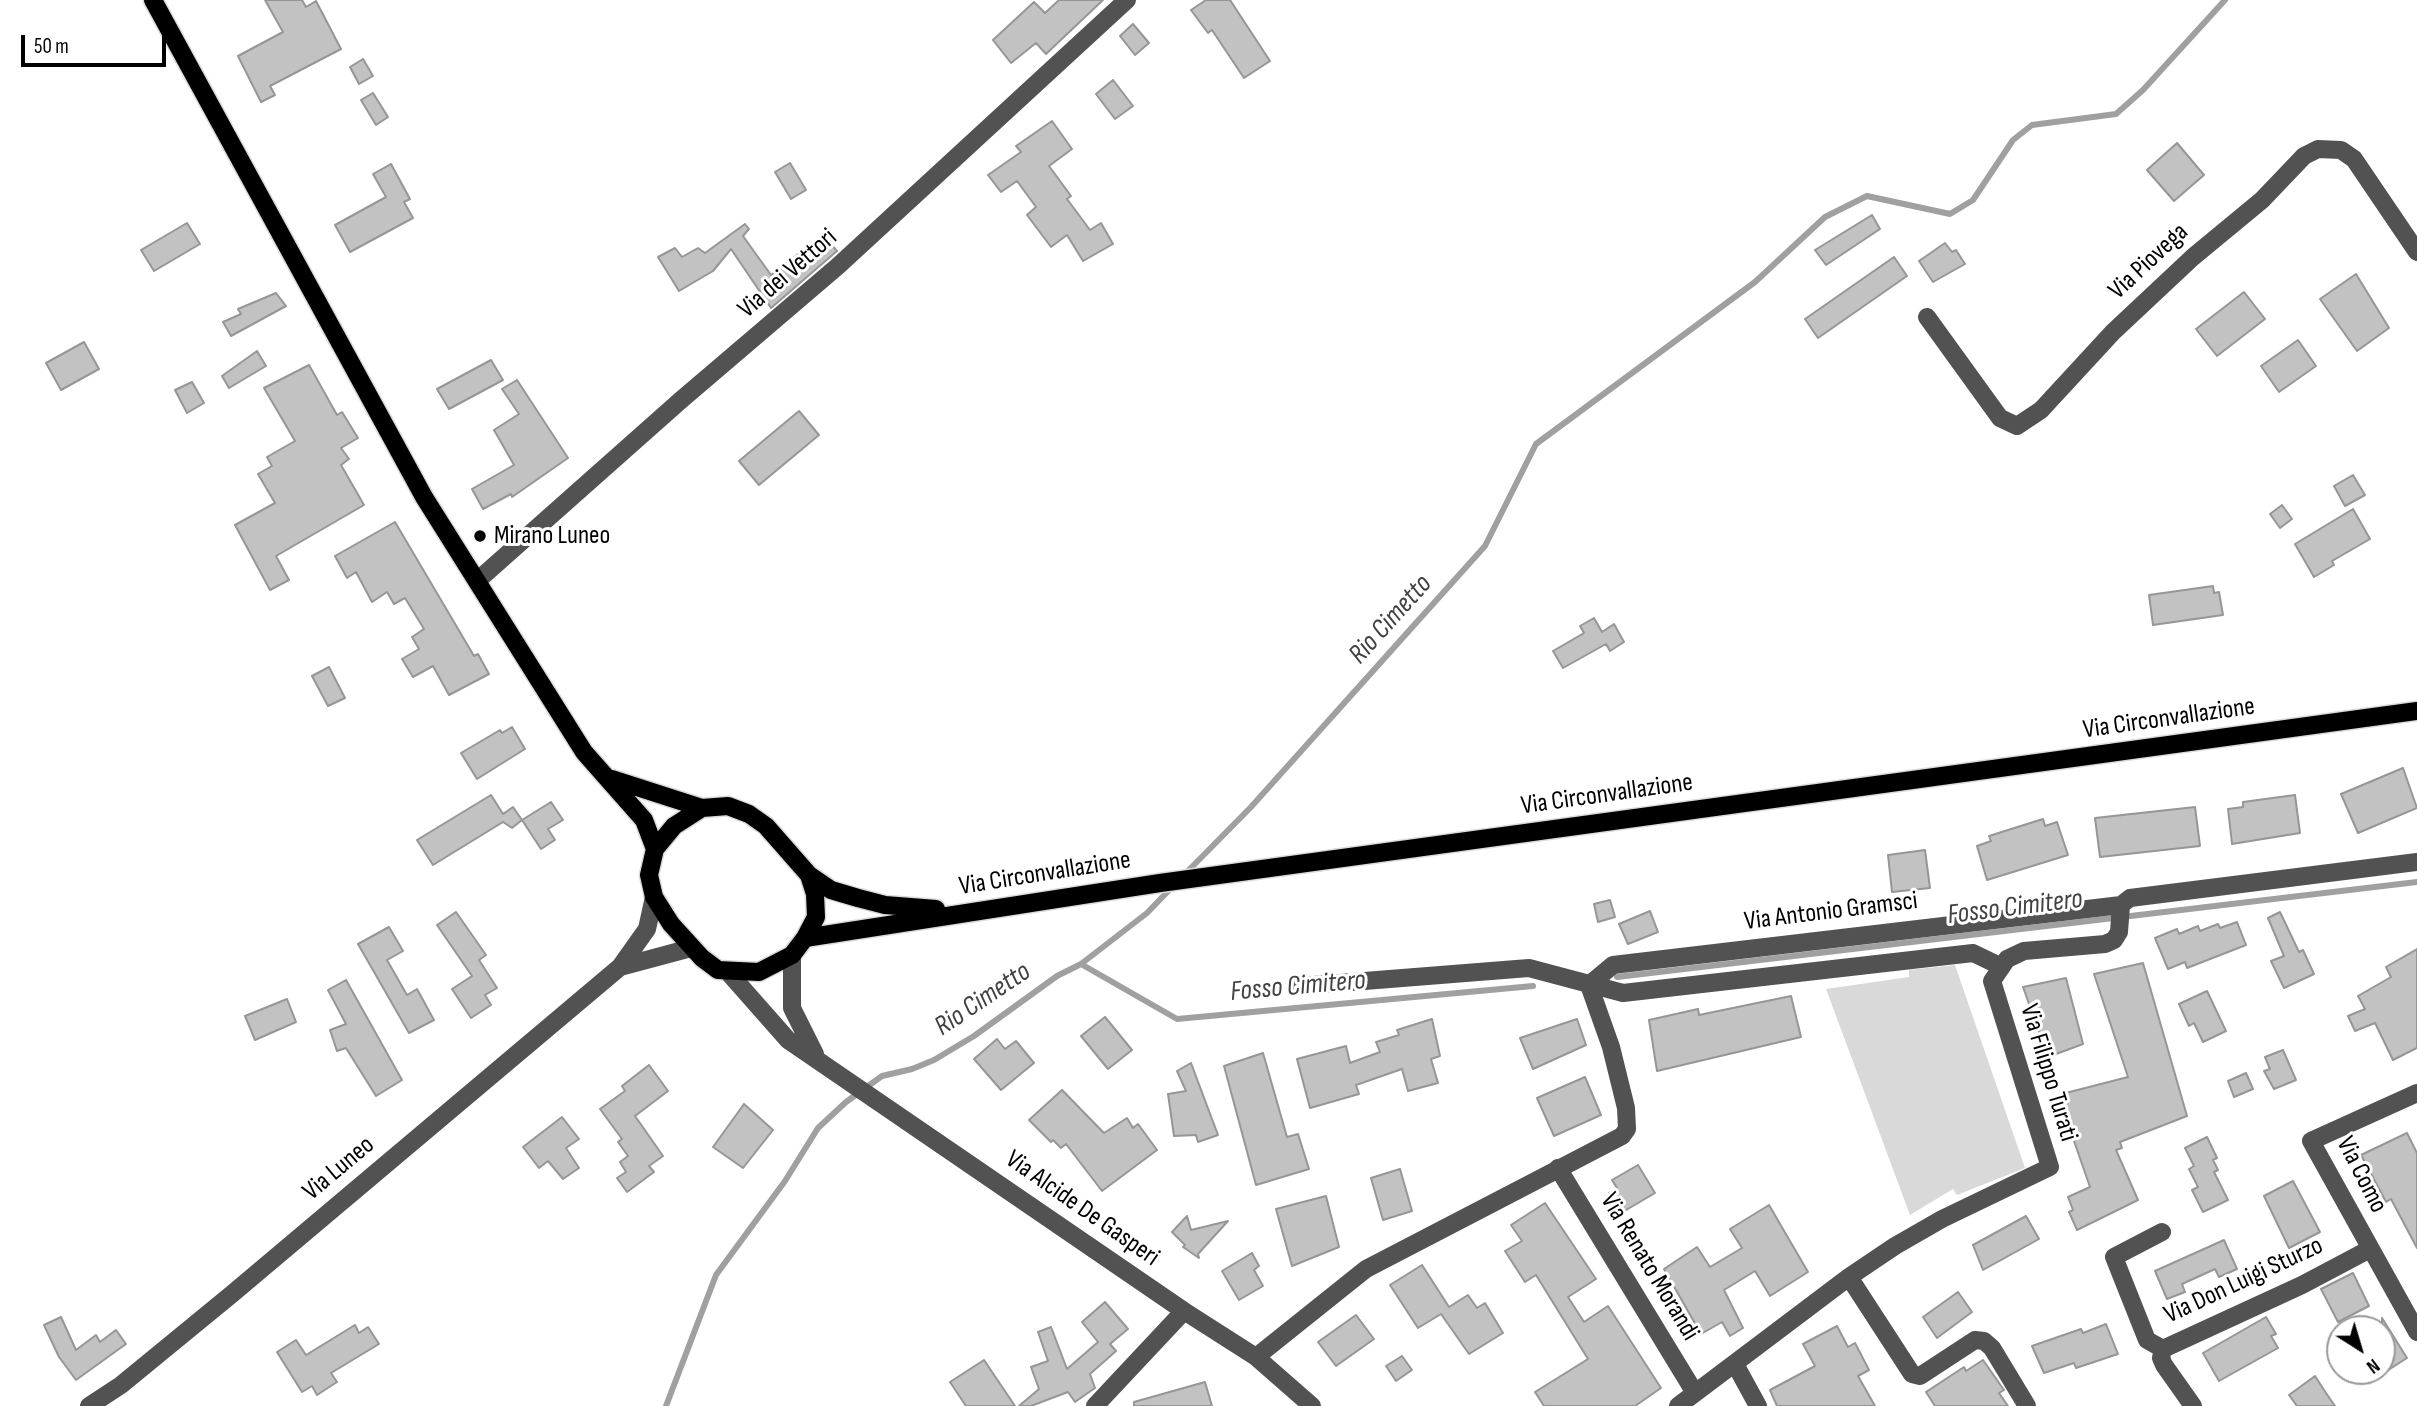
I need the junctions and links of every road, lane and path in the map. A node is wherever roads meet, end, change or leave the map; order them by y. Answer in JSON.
{"nodes":[{"id":1,"x":153,"y":0,"type":"edge"},
{"id":2,"x":1127,"y":0,"type":"edge"},
{"id":3,"x":2417,"y":252,"type":"edge"},
{"id":4,"x":1927,"y":317,"type":"dead end"},
{"id":5,"x":477,"y":580,"type":"junction"},
{"id":6,"x":2417,"y":711,"type":"edge"},
{"id":7,"x":609,"y":778,"type":"junction"},
{"id":8,"x":702,"y":808,"type":"junction"},
{"id":9,"x":655,"y":849,"type":"junction"},
{"id":10,"x":2417,"y":862,"type":"edge"},
{"id":11,"x":809,"y":875,"type":"junction"},
{"id":12,"x":654,"y":897,"type":"junction"},
{"id":13,"x":2120,"y":907,"type":"junction"},
{"id":14,"x":978,"y":910,"type":"junction"},
{"id":15,"x":805,"y":938,"type":"junction"},
{"id":16,"x":691,"y":948,"type":"junction"},
{"id":17,"x":792,"y":956,"type":"junction"},
{"id":18,"x":2000,"y":966,"type":"junction"},
{"id":19,"x":620,"y":967,"type":"junction"},
{"id":20,"x":728,"y":972,"type":"junction"},
{"id":21,"x":1589,"y":985,"type":"junction"},
{"id":22,"x":1301,"y":986,"type":"dead end"},
{"id":23,"x":819,"y":1059,"type":"junction"},
{"id":24,"x":2417,"y":1093,"type":"edge"},
{"id":25,"x":1558,"y":1168,"type":"junction"},
{"id":26,"x":2162,"y":1232,"type":"dead end"},
{"id":27,"x":2370,"y":1249,"type":"junction"},
{"id":28,"x":1849,"y":1277,"type":"junction"},
{"id":29,"x":1184,"y":1311,"type":"junction"},
{"id":30,"x":2417,"y":1332,"type":"edge"},
{"id":31,"x":2163,"y":1349,"type":"junction"},
{"id":32,"x":1256,"y":1357,"type":"junction"},
{"id":33,"x":1735,"y":1364,"type":"junction"},
{"id":34,"x":1695,"y":1393,"type":"junction"},
{"id":35,"x":89,"y":1406,"type":"edge"},
{"id":36,"x":1095,"y":1406,"type":"edge"},
{"id":37,"x":1312,"y":1406,"type":"edge"},
{"id":38,"x":1678,"y":1406,"type":"edge"},
{"id":39,"x":1758,"y":1406,"type":"edge"},
{"id":40,"x":2027,"y":1406,"type":"edge"},
{"id":41,"x":2193,"y":1406,"type":"edge"}],
"edges":[{"from":1,"to":5,"type":"main road"},
{"from":2,"to":5,"type":"street","name":"Via dei Vettori"},
{"from":3,"to":4,"type":"street","name":"Via Piovega"},
{"from":5,"to":7,"type":"main road"},
{"from":6,"to":14,"type":"main road","name":"Via Circonvallazione"},
{"from":7,"to":8,"type":"main road"},
{"from":7,"to":9,"type":"main road"},
{"from":8,"to":9,"type":"main road"},
{"from":8,"to":11,"type":"main road"},
{"from":9,"to":12,"type":"main road"},
{"from":10,"to":13,"type":"street","name":"Via Antonio Gramsci"},
{"from":11,"to":14,"type":"main road"},
{"from":11,"to":15,"type":"main road"},
{"from":12,"to":16,"type":"main road"},
{"from":12,"to":19,"type":"street"},
{"from":13,"to":18,"type":"street"},
{"from":13,"to":21,"type":"street","name":"Via Antonio Gramsci"},
{"from":14,"to":15,"type":"main road","name":"Via Circonvallazione"},
{"from":15,"to":17,"type":"main road"},
{"from":16,"to":19,"type":"street"},
{"from":16,"to":20,"type":"main road"},
{"from":17,"to":20,"type":"main road"},
{"from":17,"to":23,"type":"street"},
{"from":18,"to":21,"type":"street"},
{"from":18,"to":28,"type":"street","name":"Via Filippo Turati"},
{"from":19,"to":35,"type":"street","name":"Via Luneo"},
{"from":20,"to":23,"type":"street","name":"Via Alcide De Gasperi"},
{"from":21,"to":22,"type":"street"},
{"from":21,"to":25,"type":"street"},
{"from":23,"to":29,"type":"street","name":"Via Alcide De Gasperi"},
{"from":24,"to":27,"type":"street","name":"Via Como"},
{"from":25,"to":32,"type":"street"},
{"from":25,"to":34,"type":"street","name":"Via Renato Morandi"},
{"from":26,"to":31,"type":"street"},
{"from":27,"to":30,"type":"street","name":"Via Como"},
{"from":27,"to":31,"type":"street","name":"Via Don Luigi Sturzo"},
{"from":28,"to":33,"type":"street","name":"Via Filippo Turati"},
{"from":28,"to":40,"type":"street"},
{"from":29,"to":32,"type":"street","name":"Via Alcide De Gasperi"},
{"from":29,"to":36,"type":"street"},
{"from":31,"to":41,"type":"street","name":"Via Don Luigi Sturzo"},
{"from":32,"to":37,"type":"street","name":"Via Alcide De Gasperi"},
{"from":33,"to":34,"type":"street","name":"Via Filippo Turati"},
{"from":33,"to":39,"type":"street"},
{"from":34,"to":38,"type":"street","name":"Via Filippo Turati"}]}
